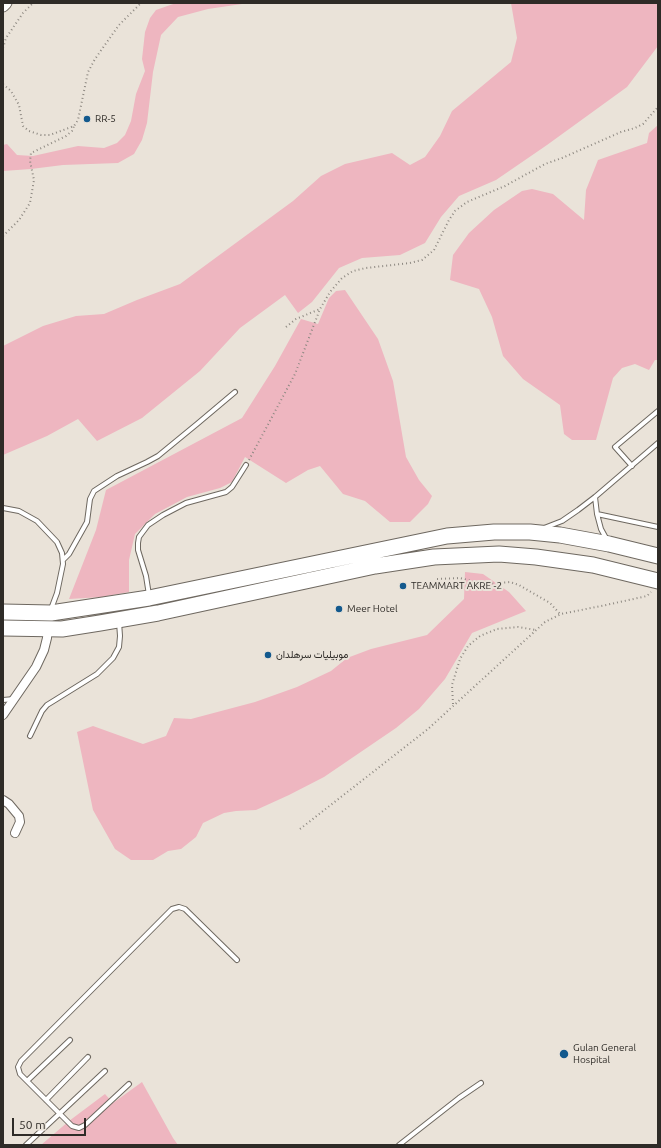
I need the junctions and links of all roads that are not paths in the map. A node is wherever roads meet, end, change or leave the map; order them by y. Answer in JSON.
{"nodes":[{"id":1,"x":6,"y":3,"type":"edge"},
{"id":2,"x":3,"y":6,"type":"edge"},
{"id":3,"x":235,"y":392,"type":"dead end"},
{"id":4,"x":658,"y":411,"type":"edge"},
{"id":5,"x":658,"y":443,"type":"edge"},
{"id":6,"x":246,"y":465,"type":"road end"},
{"id":7,"x":632,"y":466,"type":"junction"},
{"id":8,"x":595,"y":498,"type":"junction"},
{"id":9,"x":3,"y":508,"type":"edge"},
{"id":10,"x":597,"y":514,"type":"junction"},
{"id":11,"x":658,"y":527,"type":"edge"},
{"id":12,"x":530,"y":532,"type":"junction"},
{"id":13,"x":609,"y":544,"type":"junction"},
{"id":14,"x":658,"y":556,"type":"edge"},
{"id":15,"x":63,"y":560,"type":"junction"},
{"id":16,"x":655,"y":586,"type":"edge"},
{"id":17,"x":149,"y":598,"type":"junction"},
{"id":18,"x":3,"y":612,"type":"edge"},
{"id":19,"x":50,"y":613,"type":"junction"},
{"id":20,"x":118,"y":620,"type":"junction"},
{"id":21,"x":3,"y":628,"type":"edge"},
{"id":22,"x":48,"y":629,"type":"junction"},
{"id":23,"x":14,"y":699,"type":"junction"},
{"id":24,"x":3,"y":700,"type":"edge"},
{"id":25,"x":3,"y":715,"type":"edge"},
{"id":26,"x":30,"y":736,"type":"dead end"},
{"id":27,"x":3,"y":800,"type":"edge"},
{"id":28,"x":15,"y":833,"type":"dead end"},
{"id":29,"x":237,"y":960,"type":"dead end"},
{"id":30,"x":70,"y":1040,"type":"dead end"},
{"id":31,"x":88,"y":1057,"type":"dead end"},
{"id":32,"x":105,"y":1071,"type":"dead end"},
{"id":33,"x":28,"y":1081,"type":"junction"},
{"id":34,"x":481,"y":1083,"type":"dead end"},
{"id":35,"x":129,"y":1084,"type":"dead end"},
{"id":36,"x":46,"y":1100,"type":"junction"},
{"id":37,"x":60,"y":1114,"type":"junction"},
{"id":38,"x":26,"y":1145,"type":"edge"},
{"id":39,"x":399,"y":1145,"type":"edge"}],
"edges":[{"from":1,"to":2,"type":"street"},
{"from":3,"to":15,"type":"lane"},
{"from":4,"to":7,"type":"lane"},
{"from":5,"to":7,"type":"lane"},
{"from":6,"to":17,"type":"lane"},
{"from":7,"to":8,"type":"lane"},
{"from":8,"to":10,"type":"lane"},
{"from":8,"to":12,"type":"lane"},
{"from":9,"to":15,"type":"lane"},
{"from":10,"to":11,"type":"lane"},
{"from":10,"to":13,"type":"lane"},
{"from":12,"to":13,"type":"highway"},
{"from":12,"to":17,"type":"highway"},
{"from":13,"to":14,"type":"highway"},
{"from":15,"to":19,"type":"lane"},
{"from":16,"to":20,"type":"highway"},
{"from":17,"to":19,"type":"highway"},
{"from":18,"to":19,"type":"highway"},
{"from":20,"to":22,"type":"highway"},
{"from":20,"to":26,"type":"lane"},
{"from":21,"to":22,"type":"highway"},
{"from":22,"to":23,"type":"street"},
{"from":23,"to":24,"type":"lane"},
{"from":23,"to":25,"type":"street"},
{"from":27,"to":28,"type":"street"},
{"from":29,"to":33,"type":"lane"},
{"from":30,"to":33,"type":"lane"},
{"from":31,"to":36,"type":"lane"},
{"from":32,"to":37,"type":"lane"},
{"from":33,"to":36,"type":"lane"},
{"from":34,"to":39,"type":"lane"},
{"from":35,"to":37,"type":"lane"},
{"from":36,"to":37,"type":"lane"},
{"from":37,"to":38,"type":"lane"}]}
